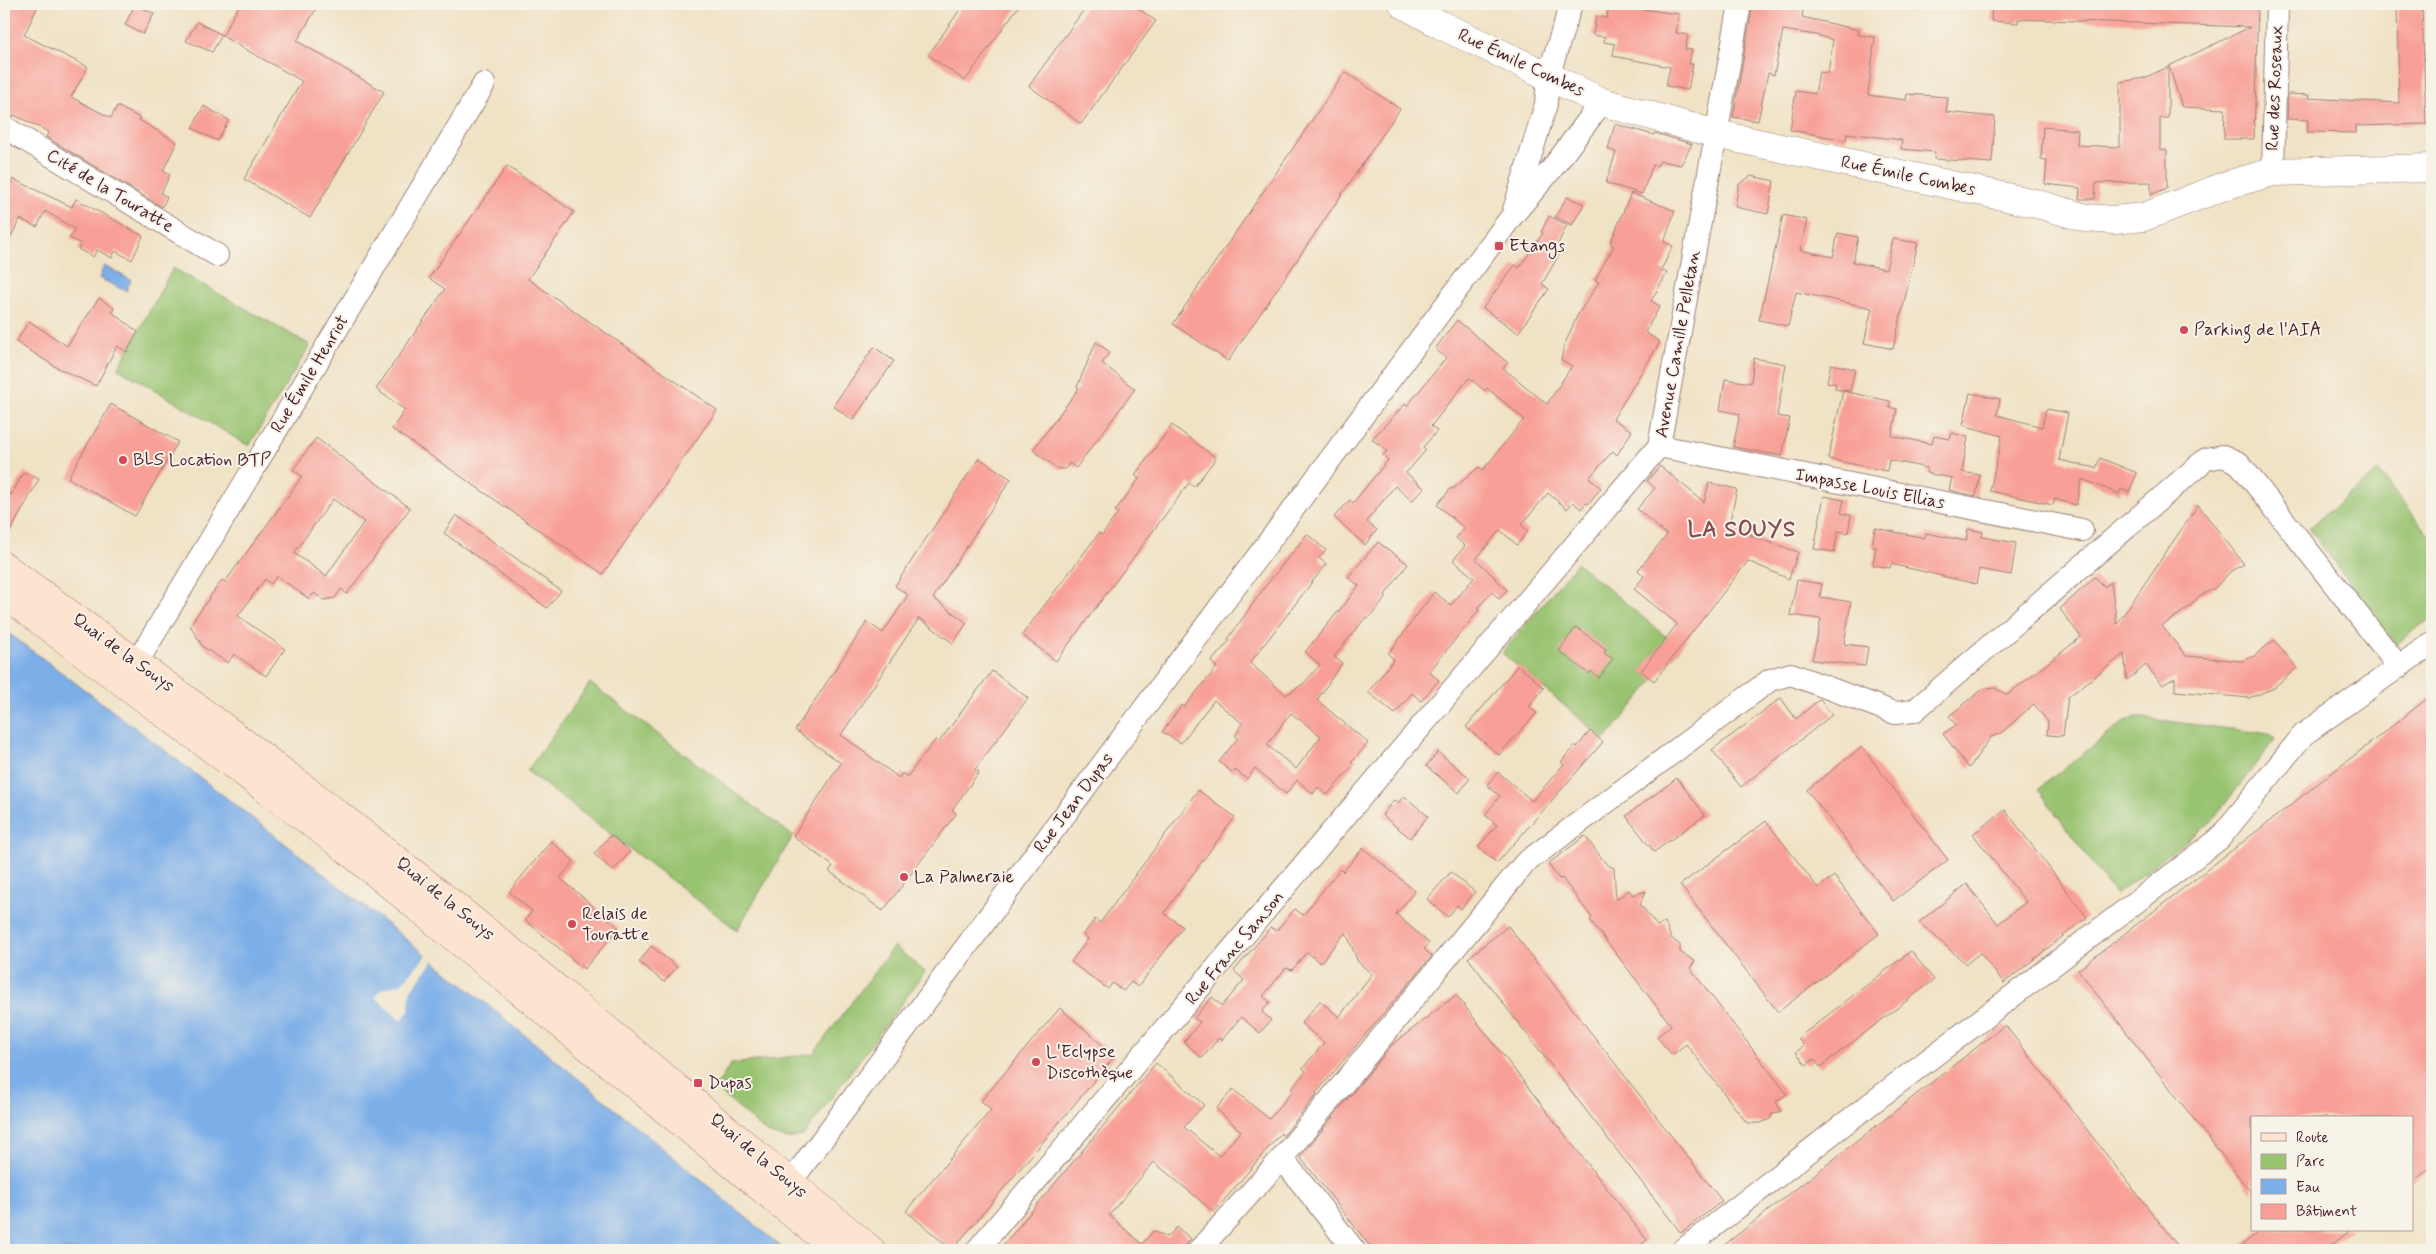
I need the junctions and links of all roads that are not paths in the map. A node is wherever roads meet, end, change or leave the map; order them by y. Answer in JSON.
{"nodes":[{"id":1,"x":1403,"y":4,"type":"edge"},
{"id":2,"x":1570,"y":4,"type":"edge"},
{"id":3,"x":1740,"y":4,"type":"edge"},
{"id":4,"x":2277,"y":4,"type":"edge"},
{"id":5,"x":1548,"y":77,"type":"junction"},
{"id":6,"x":484,"y":84,"type":"dead end"},
{"id":7,"x":1602,"y":102,"type":"junction"},
{"id":8,"x":4,"y":127,"type":"edge"},
{"id":9,"x":1716,"y":134,"type":"junction"},
{"id":10,"x":2432,"y":168,"type":"edge"},
{"id":11,"x":2273,"y":172,"type":"junction"},
{"id":12,"x":1512,"y":216,"type":"junction"},
{"id":13,"x":217,"y":255,"type":"dead end"},
{"id":14,"x":1659,"y":446,"type":"junction"},
{"id":15,"x":2082,"y":530,"type":"dead end"},
{"id":16,"x":4,"y":566,"type":"edge"},
{"id":17,"x":4,"y":594,"type":"edge"},
{"id":18,"x":1491,"y":643,"type":"joint"},
{"id":19,"x":2432,"y":643,"type":"edge"},
{"id":20,"x":2399,"y":667,"type":"junction"},
{"id":21,"x":129,"y":672,"type":"junction"},
{"id":22,"x":1282,"y":1158,"type":"junction"},
{"id":23,"x":784,"y":1192,"type":"junction"},
{"id":24,"x":838,"y":1250,"type":"edge"},
{"id":25,"x":871,"y":1250,"type":"edge"},
{"id":26,"x":977,"y":1250,"type":"edge"},
{"id":27,"x":1199,"y":1250,"type":"edge"},
{"id":28,"x":1354,"y":1250,"type":"edge"},
{"id":29,"x":1683,"y":1250,"type":"edge"}],
"edges":[{"from":1,"to":5,"type":"street","name":"Rue Émile Combes"},
{"from":2,"to":5,"type":"street"},
{"from":3,"to":9,"type":"street","name":"Avenue Camille Pelletan"},
{"from":4,"to":11,"type":"street","name":"Rue des Roseaux"},
{"from":5,"to":7,"type":"street","name":"Rue Émile Combes"},
{"from":5,"to":12,"type":"street"},
{"from":6,"to":21,"type":"street","name":"Rue Émile Henriot"},
{"from":7,"to":9,"type":"street","name":"Rue Émile Combes"},
{"from":7,"to":12,"type":"street","name":"Rue Jean Dupas"},
{"from":8,"to":13,"type":"street","name":"Cité de la Touratte"},
{"from":9,"to":11,"type":"street","name":"Rue Émile Combes"},
{"from":9,"to":14,"type":"street","name":"Avenue Camille Pelletan"},
{"from":10,"to":11,"type":"street","name":"Rue Émile Combes"},
{"from":12,"to":23,"type":"street","name":"Rue Jean Dupas"},
{"from":14,"to":15,"type":"street","name":"Impasse Louis Ellias"},
{"from":14,"to":18,"type":"street","name":"Avenue Camille Pelletan"},
{"from":16,"to":21,"type":"main road","name":"Quai de la Souys"},
{"from":17,"to":21,"type":"main road","name":"Quai de la Souys"},
{"from":18,"to":26,"type":"street","name":"Rue Franc Sanson"},
{"from":19,"to":20,"type":"street"},
{"from":20,"to":22,"type":"street"},
{"from":20,"to":29,"type":"street"},
{"from":21,"to":23,"type":"main road","name":"Quai de la Souys"},
{"from":22,"to":27,"type":"street"},
{"from":22,"to":28,"type":"street"},
{"from":23,"to":24,"type":"main road","name":"Quai de la Souys"},
{"from":23,"to":25,"type":"main road","name":"Quai de la Souys"}]}
